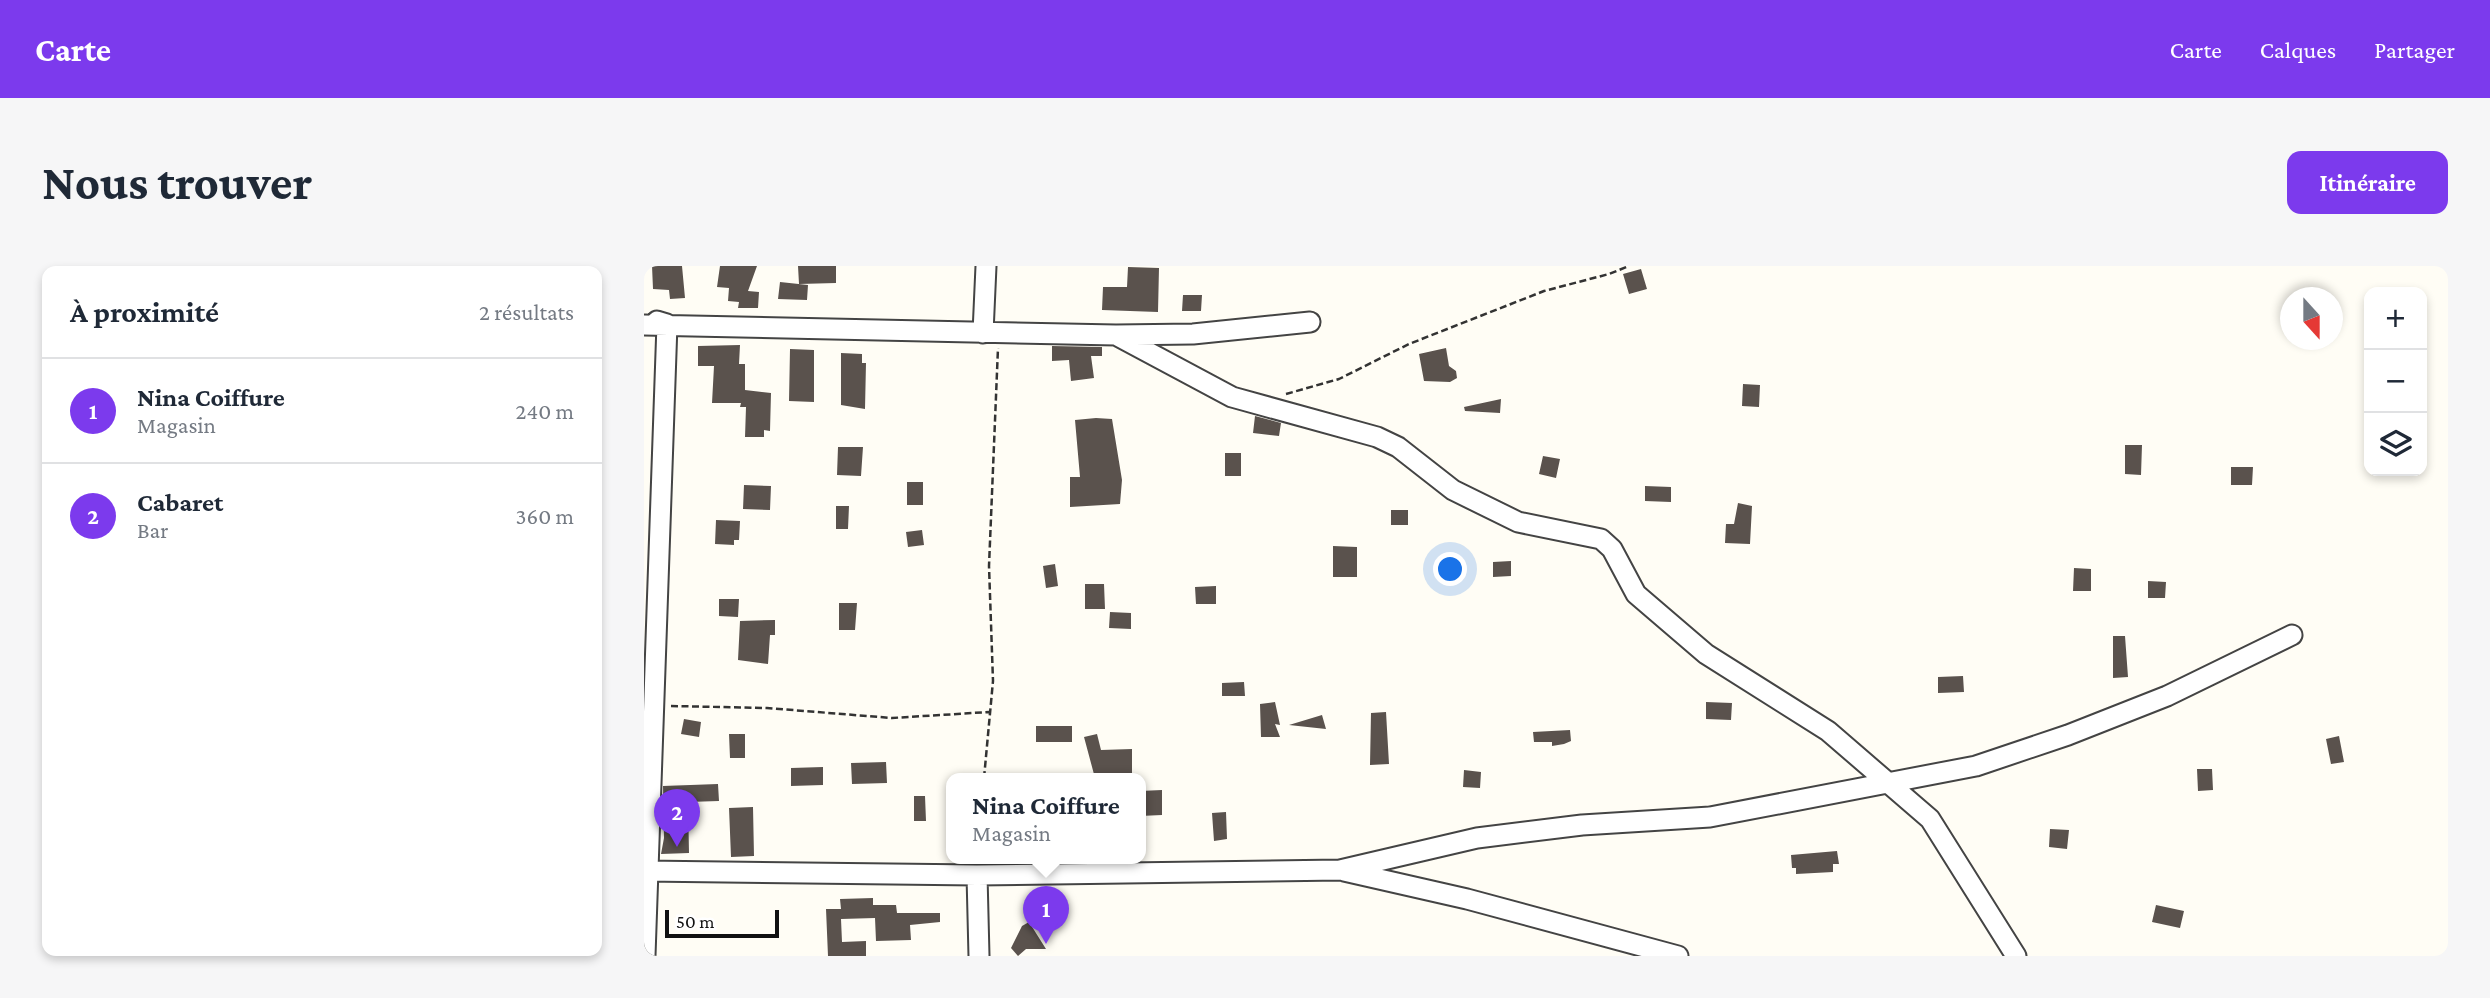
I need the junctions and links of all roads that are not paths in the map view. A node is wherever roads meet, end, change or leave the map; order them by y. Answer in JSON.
{"nodes":[{"id":1,"x":986,"y":266,"type":"edge"},
{"id":2,"x":644,"y":316,"type":"edge"},
{"id":3,"x":1310,"y":322,"type":"dead end"},
{"id":4,"x":667,"y":324,"type":"junction"},
{"id":5,"x":644,"y":325,"type":"edge"},
{"id":6,"x":991,"y":333,"type":"junction"},
{"id":7,"x":1116,"y":335,"type":"junction"},
{"id":8,"x":2292,"y":635,"type":"dead end"},
{"id":9,"x":1892,"y":784,"type":"junction"},
{"id":10,"x":1340,"y":870,"type":"junction"},
{"id":11,"x":647,"y":871,"type":"edge"},
{"id":12,"x":977,"y":875,"type":"junction"},
{"id":13,"x":645,"y":956,"type":"edge"},
{"id":14,"x":979,"y":956,"type":"edge"},
{"id":15,"x":1678,"y":956,"type":"edge"},
{"id":16,"x":2016,"y":956,"type":"edge"}],
"edges":[{"from":1,"to":6,"type":"street"},
{"from":2,"to":4,"type":"street"},
{"from":3,"to":7,"type":"street"},
{"from":4,"to":5,"type":"street"},
{"from":4,"to":6,"type":"street"},
{"from":4,"to":11,"type":"street"},
{"from":6,"to":7,"type":"street"},
{"from":7,"to":9,"type":"street"},
{"from":8,"to":9,"type":"street"},
{"from":9,"to":10,"type":"street"},
{"from":9,"to":16,"type":"street"},
{"from":10,"to":12,"type":"street"},
{"from":10,"to":15,"type":"street"},
{"from":11,"to":12,"type":"street"},
{"from":11,"to":13,"type":"street"},
{"from":12,"to":14,"type":"street"}]}
